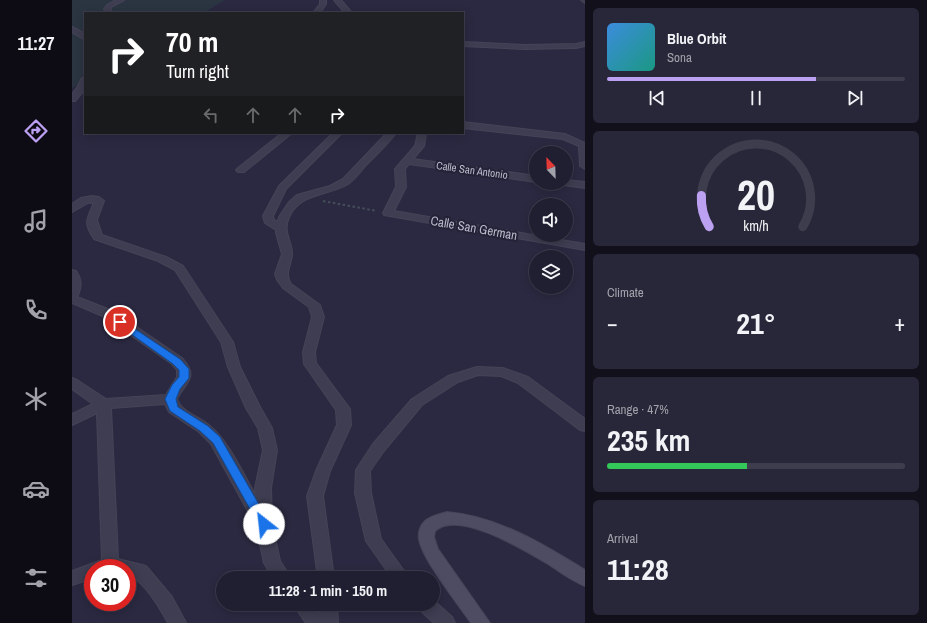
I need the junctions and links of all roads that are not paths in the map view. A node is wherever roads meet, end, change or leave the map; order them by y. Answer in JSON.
{"nodes":[{"id":1,"x":121,"y":0,"type":"edge"},
{"id":2,"x":337,"y":0,"type":"edge"},
{"id":3,"x":323,"y":2,"type":"edge"},
{"id":4,"x":109,"y":12,"type":"edge"},
{"id":5,"x":317,"y":12,"type":"edge"},
{"id":6,"x":325,"y":12,"type":"edge"},
{"id":7,"x":348,"y":12,"type":"edge"},
{"id":8,"x":72,"y":29,"type":"edge"},
{"id":9,"x":84,"y":37,"type":"edge"},
{"id":10,"x":464,"y":44,"type":"edge"},
{"id":11,"x":585,"y":44,"type":"edge"},
{"id":12,"x":84,"y":82,"type":"edge"},
{"id":13,"x":72,"y":99,"type":"edge"},
{"id":14,"x":464,"y":125,"type":"edge"},
{"id":15,"x":287,"y":134,"type":"edge"},
{"id":16,"x":337,"y":134,"type":"edge"},
{"id":17,"x":391,"y":134,"type":"edge"},
{"id":18,"x":422,"y":134,"type":"edge"},
{"id":19,"x":407,"y":161,"type":"junction"},
{"id":20,"x":585,"y":166,"type":"edge"},
{"id":21,"x":241,"y":170,"type":"dead end"},
{"id":22,"x":529,"y":177,"type":"edge"},
{"id":23,"x":573,"y":184,"type":"edge"},
{"id":24,"x":585,"y":185,"type":"edge"},
{"id":25,"x":72,"y":209,"type":"edge"},
{"id":26,"x":282,"y":229,"type":"junction"},
{"id":27,"x":585,"y":247,"type":"edge"},
{"id":28,"x":72,"y":273,"type":"edge"},
{"id":29,"x":72,"y":298,"type":"edge"},
{"id":30,"x":72,"y":383,"type":"edge"},
{"id":31,"x":170,"y":399,"type":"junction"},
{"id":32,"x":104,"y":404,"type":"junction"},
{"id":33,"x":72,"y":420,"type":"edge"},
{"id":34,"x":585,"y":426,"type":"edge"},
{"id":35,"x":264,"y":524,"type":"junction"},
{"id":36,"x":105,"y":559,"type":"edge"},
{"id":37,"x":136,"y":570,"type":"edge"},
{"id":38,"x":278,"y":571,"type":"edge"},
{"id":39,"x":325,"y":571,"type":"edge"},
{"id":40,"x":396,"y":571,"type":"edge"},
{"id":41,"x":84,"y":574,"type":"edge"},
{"id":42,"x":72,"y":578,"type":"edge"},
{"id":43,"x":585,"y":579,"type":"edge"},
{"id":44,"x":307,"y":611,"type":"edge"},
{"id":45,"x":329,"y":611,"type":"edge"},
{"id":46,"x":432,"y":611,"type":"edge"},
{"id":47,"x":177,"y":623,"type":"edge"},
{"id":48,"x":316,"y":623,"type":"edge"},
{"id":49,"x":330,"y":623,"type":"edge"},
{"id":50,"x":446,"y":623,"type":"edge"},
{"id":51,"x":481,"y":623,"type":"edge"}],
"edges":[{"from":1,"to":4,"type":"street"},
{"from":2,"to":7,"type":"street"},
{"from":3,"to":5,"type":"street"},
{"from":3,"to":6,"type":"street"},
{"from":8,"to":9,"type":"street"},
{"from":10,"to":11,"type":"street"},
{"from":12,"to":13,"type":"street"},
{"from":14,"to":20,"type":"street"},
{"from":15,"to":21,"type":"street"},
{"from":16,"to":26,"type":"street"},
{"from":17,"to":26,"type":"street"},
{"from":18,"to":19,"type":"street"},
{"from":19,"to":22,"type":"street","name":"Calle San Antonio"},
{"from":19,"to":27,"type":"street","name":"Calle San German"},
{"from":23,"to":24,"type":"street"},
{"from":25,"to":35,"type":"street"},
{"from":26,"to":39,"type":"street"},
{"from":28,"to":29,"type":"street"},
{"from":29,"to":31,"type":"street"},
{"from":30,"to":32,"type":"street"},
{"from":31,"to":32,"type":"street"},
{"from":31,"to":35,"type":"street"},
{"from":32,"to":33,"type":"street"},
{"from":32,"to":36,"type":"street"},
{"from":34,"to":40,"type":"street"},
{"from":35,"to":38,"type":"street"},
{"from":37,"to":47,"type":"street"},
{"from":41,"to":42,"type":"street"},
{"from":43,"to":51,"type":"main road"},
{"from":44,"to":48,"type":"street"},
{"from":45,"to":49,"type":"street"},
{"from":46,"to":50,"type":"street"}]}
